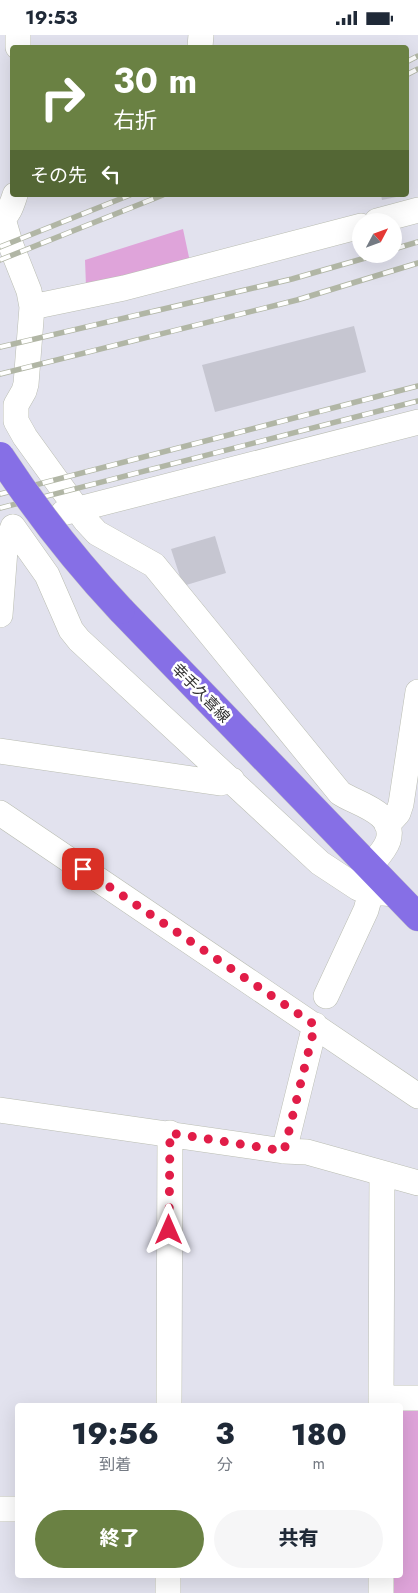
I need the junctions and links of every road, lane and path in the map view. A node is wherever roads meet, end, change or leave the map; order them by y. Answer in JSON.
{"nodes":[{"id":1,"x":14,"y":197,"type":"edge"},
{"id":2,"x":418,"y":210,"type":"edge"},
{"id":3,"x":402,"y":214,"type":"edge"},
{"id":4,"x":1,"y":220,"type":"edge"},
{"id":5,"x":352,"y":227,"type":"edge"},
{"id":6,"x":32,"y":307,"type":"junction"},
{"id":7,"x":418,"y":422,"type":"edge"},
{"id":8,"x":0,"y":456,"type":"edge"},
{"id":9,"x":78,"y":509,"type":"junction"},
{"id":10,"x":6,"y":528,"type":"edge"},
{"id":11,"x":0,"y":615,"type":"edge"},
{"id":12,"x":418,"y":693,"type":"edge"},
{"id":13,"x":0,"y":751,"type":"edge"},
{"id":14,"x":232,"y":780,"type":"junction"},
{"id":15,"x":0,"y":813,"type":"edge"},
{"id":16,"x":387,"y":825,"type":"junction"},
{"id":17,"x":379,"y":884,"type":"junction"},
{"id":18,"x":418,"y":917,"type":"edge"},
{"id":19,"x":326,"y":996,"type":"dead end"},
{"id":20,"x":315,"y":1025,"type":"junction"},
{"id":21,"x":418,"y":1096,"type":"edge"},
{"id":22,"x":0,"y":1110,"type":"edge"},
{"id":23,"x":170,"y":1133,"type":"junction"},
{"id":24,"x":284,"y":1151,"type":"junction"},
{"id":25,"x":382,"y":1173,"type":"junction"},
{"id":26,"x":418,"y":1183,"type":"edge"},
{"id":27,"x":418,"y":1398,"type":"edge"},
{"id":28,"x":381,"y":1402,"type":"edge"},
{"id":29,"x":169,"y":1403,"type":"edge"},
{"id":30,"x":0,"y":1509,"type":"edge"},
{"id":31,"x":15,"y":1509,"type":"edge"},
{"id":32,"x":168,"y":1578,"type":"edge"},
{"id":33,"x":381,"y":1578,"type":"edge"},
{"id":34,"x":168,"y":1593,"type":"edge"},
{"id":35,"x":381,"y":1593,"type":"edge"}],
"edges":[{"from":1,"to":4,"type":"street"},
{"from":2,"to":3,"type":"street"},
{"from":4,"to":6,"type":"street"},
{"from":5,"to":6,"type":"street"},
{"from":6,"to":9,"type":"street"},
{"from":7,"to":9,"type":"street"},
{"from":8,"to":17,"type":"main road","name":"幸手久喜線","bridge":true},
{"from":9,"to":10,"type":"street"},
{"from":9,"to":16,"type":"street"},
{"from":10,"to":11,"type":"street"},
{"from":10,"to":14,"type":"street"},
{"from":12,"to":16,"type":"street"},
{"from":13,"to":14,"type":"street"},
{"from":14,"to":17,"type":"street"},
{"from":15,"to":20,"type":"street"},
{"from":16,"to":17,"type":"street"},
{"from":17,"to":18,"type":"main road","name":"幸手久喜線"},
{"from":17,"to":19,"type":"street"},
{"from":20,"to":21,"type":"street"},
{"from":20,"to":24,"type":"street"},
{"from":22,"to":23,"type":"street"},
{"from":23,"to":24,"type":"street"},
{"from":23,"to":29,"type":"street"},
{"from":24,"to":25,"type":"street"},
{"from":25,"to":26,"type":"street"},
{"from":25,"to":28,"type":"street"},
{"from":27,"to":28,"type":"street"},
{"from":30,"to":31,"type":"street"},
{"from":32,"to":34,"type":"street"},
{"from":33,"to":35,"type":"street"}]}
